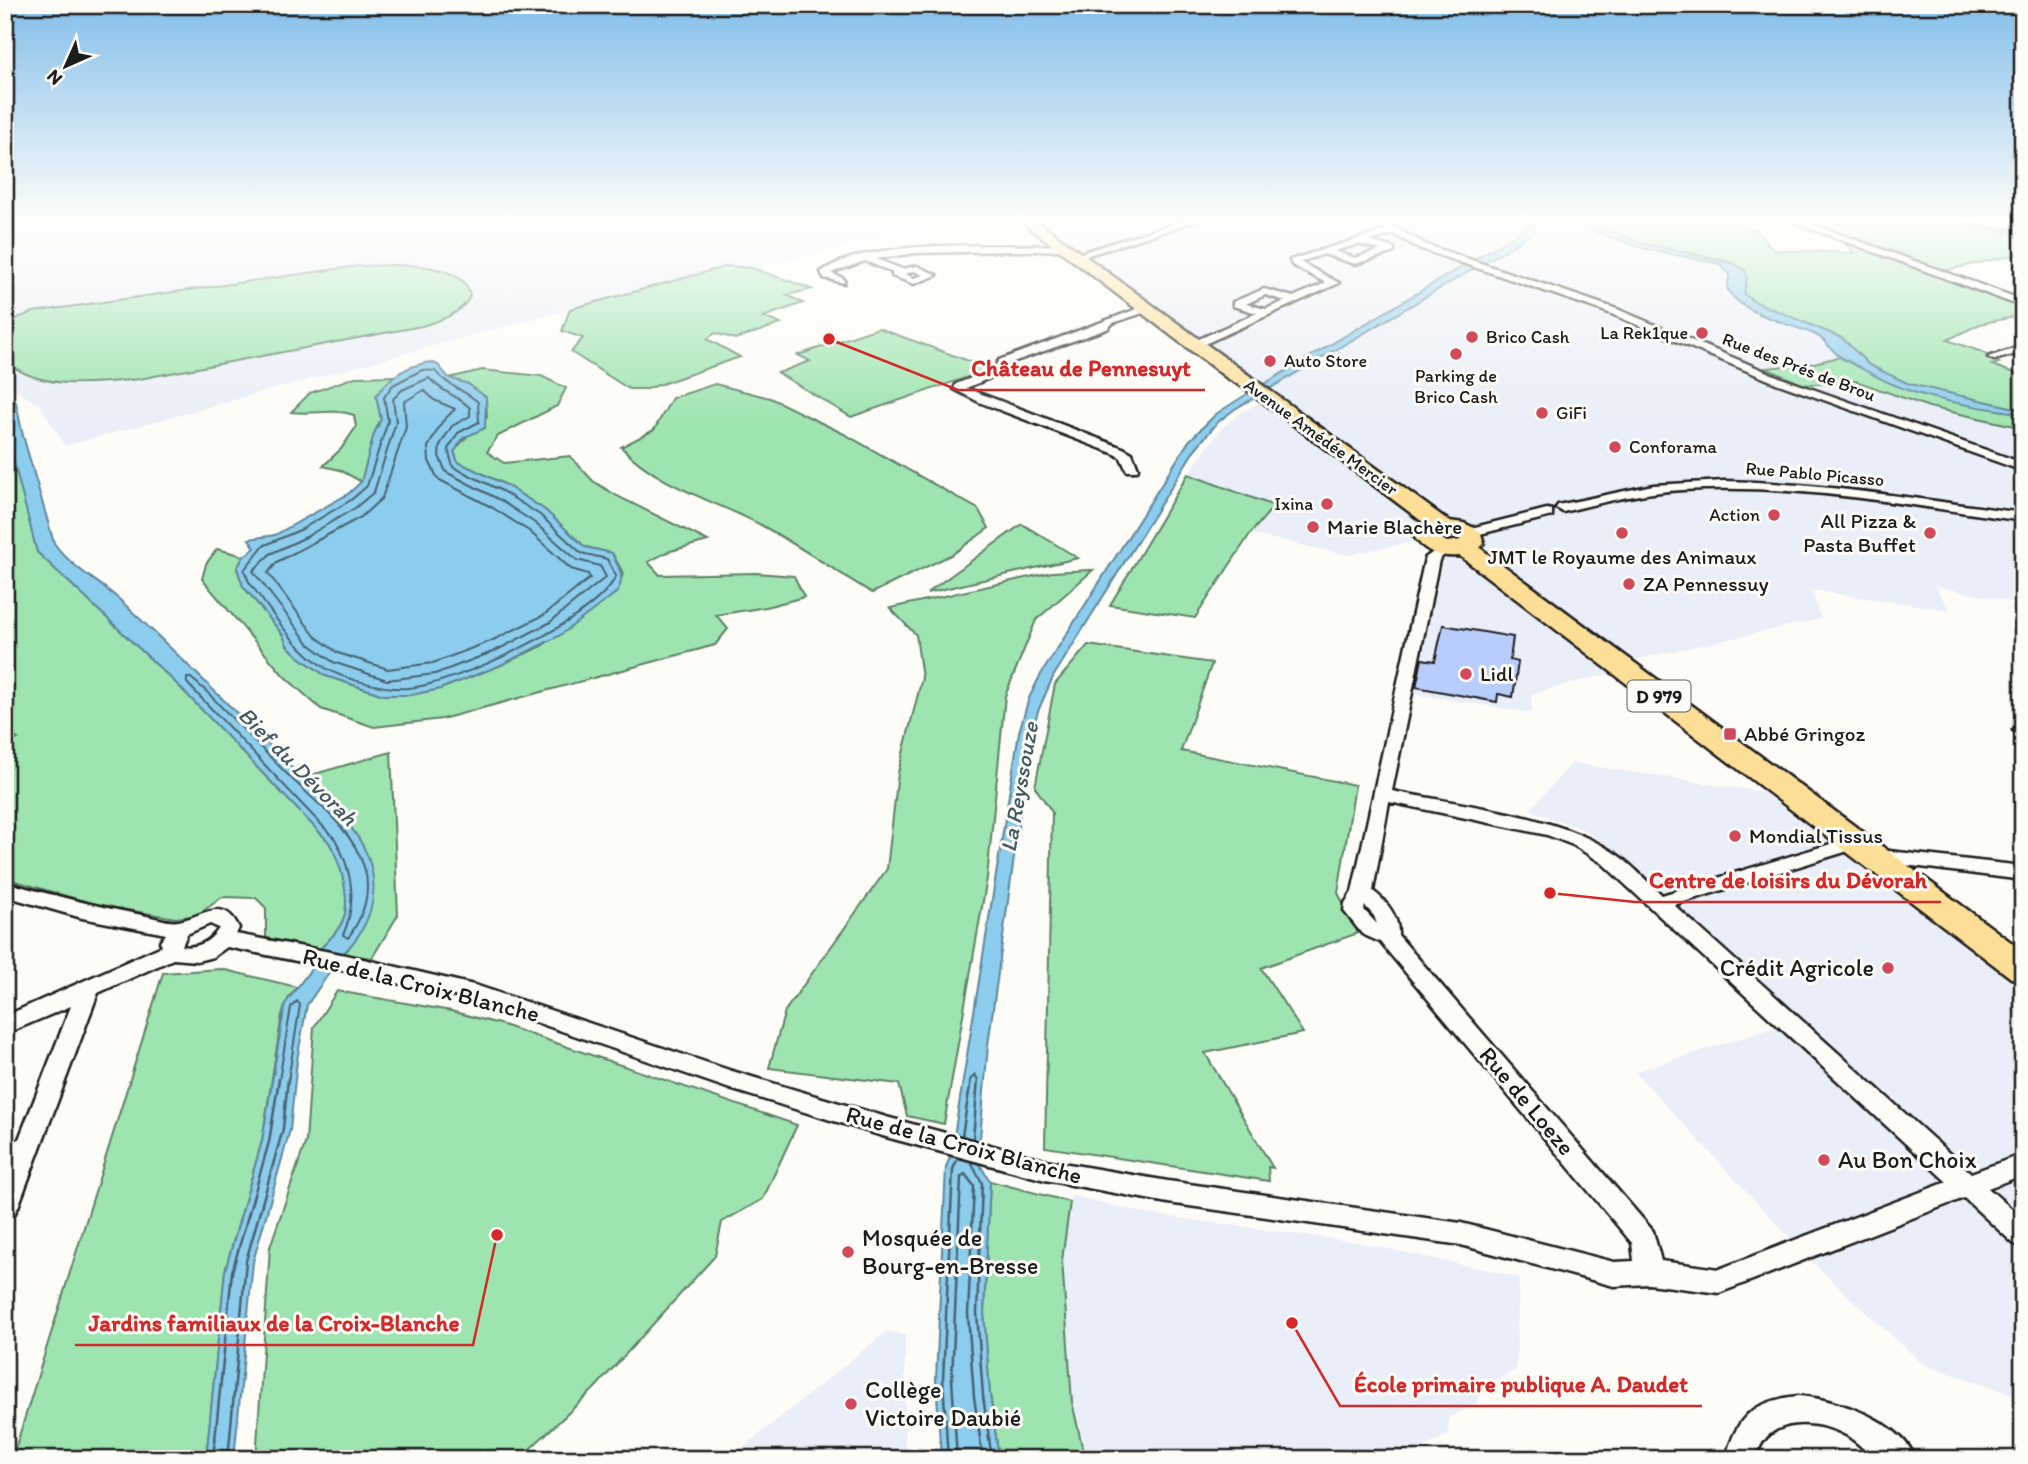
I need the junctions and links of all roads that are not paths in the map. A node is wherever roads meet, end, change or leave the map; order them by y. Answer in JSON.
{"nodes":[{"id":1,"x":1116,"y":286,"type":"edge"},
{"id":2,"x":1327,"y":286,"type":"edge"},
{"id":3,"x":1539,"y":286,"type":"edge"},
{"id":4,"x":1974,"y":286,"type":"edge"},
{"id":5,"x":1295,"y":301,"type":"junction"},
{"id":6,"x":2023,"y":304,"type":"edge"},
{"id":7,"x":1145,"y":309,"type":"junction"},
{"id":8,"x":1267,"y":313,"type":"junction"},
{"id":9,"x":1194,"y":345,"type":"junction"},
{"id":10,"x":2023,"y":349,"type":"edge"},
{"id":11,"x":1994,"y":357,"type":"dead end"},
{"id":12,"x":2023,"y":467,"type":"edge"},
{"id":13,"x":1132,"y":468,"type":"dead end"},
{"id":14,"x":2023,"y":517,"type":"edge"},
{"id":15,"x":1450,"y":537,"type":"junction"},
{"id":16,"x":1383,"y":795,"type":"junction"},
{"id":17,"x":1862,"y":849,"type":"junction"},
{"id":18,"x":2023,"y":873,"type":"edge"},
{"id":19,"x":5,"y":889,"type":"edge"},
{"id":20,"x":1658,"y":903,"type":"junction"},
{"id":21,"x":176,"y":939,"type":"junction"},
{"id":22,"x":223,"y":939,"type":"junction"},
{"id":23,"x":2023,"y":969,"type":"edge"},
{"id":24,"x":89,"y":987,"type":"junction"},
{"id":25,"x":5,"y":1026,"type":"edge"},
{"id":26,"x":29,"y":1146,"type":"junction"},
{"id":27,"x":5,"y":1157,"type":"edge"},
{"id":28,"x":2023,"y":1164,"type":"edge"},
{"id":29,"x":1965,"y":1186,"type":"junction"},
{"id":30,"x":5,"y":1208,"type":"edge"},
{"id":31,"x":2023,"y":1236,"type":"edge"},
{"id":32,"x":1649,"y":1272,"type":"junction"},
{"id":33,"x":1741,"y":1459,"type":"edge"},
{"id":34,"x":1901,"y":1459,"type":"edge"}],
"edges":[{"from":1,"to":7,"type":"main road","name":"Avenue Amédée Mercier","number":"D 979"},
{"from":2,"to":5,"type":"street"},
{"from":3,"to":12,"type":"street","name":"Rue des Prés de Brou"},
{"from":4,"to":6,"type":"street"},
{"from":5,"to":8,"type":"street"},
{"from":5,"to":8,"type":"street"},
{"from":7,"to":9,"type":"main road","name":"Avenue Amédée Mercier","number":"D 979"},
{"from":7,"to":13,"type":"street"},
{"from":8,"to":9,"type":"street"},
{"from":9,"to":15,"type":"main road","name":"Avenue Amédée Mercier","number":"D 979"},
{"from":10,"to":11,"type":"street"},
{"from":14,"to":15,"type":"street","name":"Rue Pablo Picasso"},
{"from":15,"to":16,"type":"street","name":"Rue de Loeze"},
{"from":15,"to":17,"type":"main road","name":"Avenue Amédée Mercier","number":"D 979"},
{"from":16,"to":20,"type":"street"},
{"from":16,"to":32,"type":"street","name":"Rue de Loeze"},
{"from":17,"to":18,"type":"street"},
{"from":17,"to":20,"type":"street"},
{"from":17,"to":23,"type":"main road","name":"Avenue Amédée Mercier","number":"D 979"},
{"from":19,"to":21,"type":"street"},
{"from":20,"to":29,"type":"street"},
{"from":21,"to":22,"type":"street"},
{"from":21,"to":22,"type":"street"},
{"from":21,"to":24,"type":"street"},
{"from":22,"to":32,"type":"street","name":"Rue de la Croix Blanche"},
{"from":24,"to":25,"type":"street"},
{"from":24,"to":26,"type":"street"},
{"from":26,"to":27,"type":"street"},
{"from":26,"to":30,"type":"street"},
{"from":28,"to":29,"type":"street"},
{"from":29,"to":31,"type":"street"},
{"from":29,"to":32,"type":"street","name":"Rue de la Croix Blanche"},
{"from":33,"to":34,"type":"street"}]}
